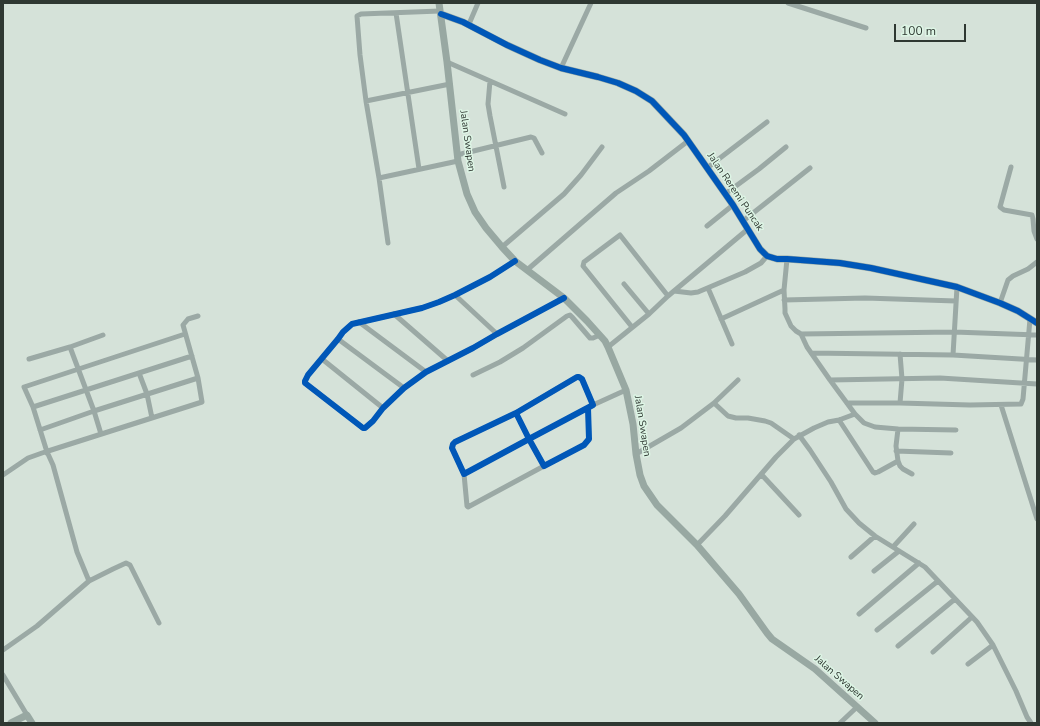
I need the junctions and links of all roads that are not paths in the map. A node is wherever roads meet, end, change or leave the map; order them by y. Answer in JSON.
{"nodes":[{"id":1,"x":439,"y":3,"type":"edge"},
{"id":2,"x":478,"y":3,"type":"edge"},
{"id":3,"x":591,"y":3,"type":"edge"},
{"id":4,"x":788,"y":3,"type":"edge"},
{"id":5,"x":440,"y":12,"type":"junction"},
{"id":6,"x":396,"y":13,"type":"junction"},
{"id":7,"x":456,"y":19,"type":"junction"},
{"id":8,"x":469,"y":24,"type":"junction"},
{"id":9,"x":442,"y":26,"type":"junction"},
{"id":10,"x":866,"y":28,"type":"dead end"},
{"id":11,"x":447,"y":62,"type":"junction"},
{"id":12,"x":561,"y":68,"type":"junction"},
{"id":13,"x":490,"y":81,"type":"junction"},
{"id":14,"x":450,"y":84,"type":"junction"},
{"id":15,"x":407,"y":93,"type":"junction"},
{"id":16,"x":366,"y":101,"type":"junction"},
{"id":17,"x":565,"y":114,"type":"dead end"},
{"id":18,"x":767,"y":122,"type":"dead end"},
{"id":19,"x":688,"y":141,"type":"junction"},
{"id":20,"x":495,"y":146,"type":"junction"},
{"id":21,"x":602,"y":147,"type":"dead end"},
{"id":22,"x":786,"y":147,"type":"dead end"},
{"id":23,"x":542,"y":153,"type":"dead end"},
{"id":24,"x":458,"y":158,"type":"junction"},
{"id":25,"x":707,"y":168,"type":"junction"},
{"id":26,"x":810,"y":168,"type":"dead end"},
{"id":27,"x":1011,"y":168,"type":"dead end"},
{"id":28,"x":418,"y":169,"type":"junction"},
{"id":29,"x":379,"y":178,"type":"junction"},
{"id":30,"x":504,"y":187,"type":"dead end"},
{"id":31,"x":725,"y":194,"type":"junction"},
{"id":32,"x":733,"y":205,"type":"junction"},
{"id":33,"x":743,"y":221,"type":"junction"},
{"id":34,"x":707,"y":226,"type":"dead end"},
{"id":35,"x":748,"y":229,"type":"junction"},
{"id":36,"x":1037,"y":239,"type":"edge"},
{"id":37,"x":388,"y":243,"type":"dead end"},
{"id":38,"x":502,"y":247,"type":"junction"},
{"id":39,"x":767,"y":256,"type":"junction"},
{"id":40,"x":787,"y":259,"type":"junction"},
{"id":41,"x":515,"y":261,"type":"junction"},
{"id":42,"x":1037,"y":262,"type":"edge"},
{"id":43,"x":527,"y":270,"type":"junction"},
{"id":44,"x":624,"y":284,"type":"dead end"},
{"id":45,"x":957,"y":287,"type":"junction"},
{"id":46,"x":708,"y":288,"type":"junction"},
{"id":47,"x":784,"y":290,"type":"junction"},
{"id":48,"x":674,"y":291,"type":"junction"},
{"id":49,"x":455,"y":295,"type":"junction"},
{"id":50,"x":668,"y":296,"type":"junction"},
{"id":51,"x":564,"y":298,"type":"junction"},
{"id":52,"x":784,"y":300,"type":"junction"},
{"id":53,"x":956,"y":301,"type":"junction"},
{"id":54,"x":1000,"y":303,"type":"junction"},
{"id":55,"x":394,"y":314,"type":"junction"},
{"id":56,"x":649,"y":314,"type":"junction"},
{"id":57,"x":198,"y":316,"type":"dead end"},
{"id":58,"x":721,"y":319,"type":"junction"},
{"id":59,"x":1030,"y":319,"type":"junction"},
{"id":60,"x":359,"y":322,"type":"junction"},
{"id":61,"x":1037,"y":323,"type":"edge"},
{"id":62,"x":632,"y":327,"type":"junction"},
{"id":63,"x":954,"y":332,"type":"junction"},
{"id":64,"x":185,"y":334,"type":"junction"},
{"id":65,"x":497,"y":334,"type":"junction"},
{"id":66,"x":801,"y":334,"type":"junction"},
{"id":67,"x":103,"y":335,"type":"dead end"},
{"id":68,"x":600,"y":335,"type":"junction"},
{"id":69,"x":1028,"y":335,"type":"junction"},
{"id":70,"x":1037,"y":335,"type":"edge"},
{"id":71,"x":338,"y":339,"type":"junction"},
{"id":72,"x":732,"y":344,"type":"dead end"},
{"id":73,"x":70,"y":347,"type":"junction"},
{"id":74,"x":608,"y":347,"type":"junction"},
{"id":75,"x":811,"y":353,"type":"junction"},
{"id":76,"x":900,"y":354,"type":"junction"},
{"id":77,"x":953,"y":355,"type":"junction"},
{"id":78,"x":192,"y":356,"type":"junction"},
{"id":79,"x":29,"y":359,"type":"dead end"},
{"id":80,"x":322,"y":359,"type":"junction"},
{"id":81,"x":1026,"y":359,"type":"junction"},
{"id":82,"x":1037,"y":360,"type":"edge"},
{"id":83,"x":448,"y":361,"type":"junction"},
{"id":84,"x":78,"y":369,"type":"junction"},
{"id":85,"x":426,"y":372,"type":"junction"},
{"id":86,"x":139,"y":373,"type":"junction"},
{"id":87,"x":473,"y":375,"type":"dead end"},
{"id":88,"x":198,"y":378,"type":"junction"},
{"id":89,"x":902,"y":379,"type":"junction"},
{"id":90,"x":738,"y":380,"type":"dead end"},
{"id":91,"x":830,"y":380,"type":"junction"},
{"id":92,"x":1024,"y":384,"type":"junction"},
{"id":93,"x":1037,"y":384,"type":"edge"},
{"id":94,"x":404,"y":388,"type":"junction"},
{"id":95,"x":86,"y":390,"type":"junction"},
{"id":96,"x":626,"y":390,"type":"junction"},
{"id":97,"x":147,"y":394,"type":"junction"},
{"id":98,"x":714,"y":403,"type":"junction"},
{"id":99,"x":847,"y":403,"type":"junction"},
{"id":100,"x":900,"y":403,"type":"junction"},
{"id":101,"x":1001,"y":405,"type":"junction"},
{"id":102,"x":33,"y":407,"type":"junction"},
{"id":103,"x":590,"y":407,"type":"junction"},
{"id":104,"x":383,"y":408,"type":"junction"},
{"id":105,"x":94,"y":411,"type":"junction"},
{"id":106,"x":516,"y":413,"type":"junction"},
{"id":107,"x":855,"y":414,"type":"junction"},
{"id":108,"x":152,"y":418,"type":"junction"},
{"id":109,"x":839,"y":420,"type":"junction"},
{"id":110,"x":898,"y":429,"type":"junction"},
{"id":111,"x":40,"y":430,"type":"junction"},
{"id":112,"x":956,"y":430,"type":"dead end"},
{"id":113,"x":101,"y":434,"type":"junction"},
{"id":114,"x":796,"y":437,"type":"junction"},
{"id":115,"x":529,"y":438,"type":"junction"},
{"id":116,"x":896,"y":451,"type":"junction"},
{"id":117,"x":46,"y":452,"type":"junction"},
{"id":118,"x":951,"y":453,"type":"dead end"},
{"id":119,"x":636,"y":454,"type":"junction"},
{"id":120,"x":898,"y":461,"type":"junction"},
{"id":121,"x":544,"y":466,"type":"junction"},
{"id":122,"x":464,"y":474,"type":"junction"},
{"id":123,"x":761,"y":474,"type":"junction"},
{"id":124,"x":912,"y":474,"type":"dead end"},
{"id":125,"x":3,"y":475,"type":"edge"},
{"id":126,"x":799,"y":515,"type":"dead end"},
{"id":127,"x":1037,"y":519,"type":"edge"},
{"id":128,"x":914,"y":524,"type":"dead end"},
{"id":129,"x":875,"y":536,"type":"junction"},
{"id":130,"x":697,"y":545,"type":"junction"},
{"id":131,"x":893,"y":547,"type":"junction"},
{"id":132,"x":899,"y":551,"type":"junction"},
{"id":133,"x":851,"y":557,"type":"dead end"},
{"id":134,"x":919,"y":563,"type":"junction"},
{"id":135,"x":874,"y":571,"type":"dead end"},
{"id":136,"x":938,"y":581,"type":"junction"},
{"id":137,"x":90,"y":582,"type":"junction"},
{"id":138,"x":955,"y":599,"type":"junction"},
{"id":139,"x":859,"y":614,"type":"dead end"},
{"id":140,"x":972,"y":617,"type":"junction"},
{"id":141,"x":159,"y":623,"type":"dead end"},
{"id":142,"x":877,"y":630,"type":"dead end"},
{"id":143,"x":993,"y":645,"type":"junction"},
{"id":144,"x":898,"y":646,"type":"dead end"},
{"id":145,"x":3,"y":650,"type":"edge"},
{"id":146,"x":932,"y":652,"type":"dead end"},
{"id":147,"x":968,"y":664,"type":"dead end"},
{"id":148,"x":3,"y":675,"type":"edge"},
{"id":149,"x":857,"y":707,"type":"junction"},
{"id":150,"x":27,"y":715,"type":"junction"},
{"id":151,"x":11,"y":723,"type":"edge"},
{"id":152,"x":32,"y":723,"type":"edge"},
{"id":153,"x":840,"y":723,"type":"edge"},
{"id":154,"x":876,"y":723,"type":"edge"},
{"id":155,"x":1031,"y":723,"type":"edge"}],
"edges":[{"from":1,"to":5,"type":"main road"},
{"from":2,"to":8,"type":"street"},
{"from":3,"to":12,"type":"street"},
{"from":4,"to":10,"type":"street"},
{"from":5,"to":6,"type":"street"},
{"from":5,"to":7,"type":"main road","name":"Jalan Reremi Puncak"},
{"from":5,"to":9,"type":"main road"},
{"from":6,"to":15,"type":"street"},
{"from":6,"to":16,"type":"street"},
{"from":7,"to":8,"type":"main road","name":"Jalan Reremi Puncak"},
{"from":7,"to":9,"type":"main road"},
{"from":8,"to":12,"type":"main road","name":"Jalan Reremi Puncak"},
{"from":9,"to":11,"type":"main road","name":"Jalan Swapen"},
{"from":11,"to":13,"type":"street"},
{"from":11,"to":14,"type":"main road","name":"Jalan Swapen"},
{"from":12,"to":19,"type":"main road","name":"Jalan Reremi Puncak"},
{"from":13,"to":17,"type":"street"},
{"from":13,"to":20,"type":"street"},
{"from":14,"to":15,"type":"street"},
{"from":14,"to":24,"type":"main road","name":"Jalan Swapen"},
{"from":15,"to":16,"type":"street"},
{"from":15,"to":28,"type":"street"},
{"from":16,"to":29,"type":"street"},
{"from":18,"to":25,"type":"street"},
{"from":19,"to":25,"type":"main road","name":"Jalan Reremi Puncak"},
{"from":19,"to":43,"type":"street"},
{"from":20,"to":23,"type":"street"},
{"from":20,"to":24,"type":"street"},
{"from":20,"to":30,"type":"street"},
{"from":21,"to":38,"type":"street"},
{"from":22,"to":31,"type":"street"},
{"from":24,"to":28,"type":"street"},
{"from":24,"to":38,"type":"main road","name":"Jalan Swapen"},
{"from":25,"to":31,"type":"main road","name":"Jalan Reremi Puncak"},
{"from":26,"to":33,"type":"street"},
{"from":27,"to":36,"type":"street"},
{"from":28,"to":29,"type":"street"},
{"from":29,"to":37,"type":"street"},
{"from":31,"to":32,"type":"main road","name":"Jalan Reremi Puncak"},
{"from":32,"to":33,"type":"main road","name":"Jalan Reremi Puncak"},
{"from":32,"to":34,"type":"street"},
{"from":33,"to":35,"type":"main road","name":"Jalan Reremi Puncak"},
{"from":35,"to":39,"type":"main road","name":"Jalan Reremi Puncak"},
{"from":35,"to":48,"type":"street"},
{"from":38,"to":41,"type":"main road","name":"Jalan Swapen"},
{"from":39,"to":40,"type":"main road"},
{"from":39,"to":46,"type":"street"},
{"from":40,"to":45,"type":"main road"},
{"from":40,"to":47,"type":"street"},
{"from":41,"to":43,"type":"main road","name":"Jalan Swapen"},
{"from":41,"to":49,"type":"street"},
{"from":42,"to":54,"type":"street"},
{"from":43,"to":51,"type":"main road","name":"Jalan Swapen"},
{"from":44,"to":56,"type":"street"},
{"from":45,"to":53,"type":"street"},
{"from":45,"to":54,"type":"main road"},
{"from":46,"to":48,"type":"street"},
{"from":46,"to":58,"type":"street"},
{"from":47,"to":52,"type":"street"},
{"from":47,"to":58,"type":"street"},
{"from":48,"to":50,"type":"street"},
{"from":49,"to":55,"type":"street"},
{"from":49,"to":65,"type":"street"},
{"from":50,"to":56,"type":"street"},
{"from":50,"to":62,"type":"street"},
{"from":51,"to":65,"type":"street"},
{"from":51,"to":68,"type":"main road","name":"Jalan Swapen"},
{"from":52,"to":53,"type":"street"},
{"from":52,"to":66,"type":"street"},
{"from":53,"to":63,"type":"street"},
{"from":54,"to":59,"type":"main road"},
{"from":55,"to":60,"type":"street"},
{"from":55,"to":83,"type":"street"},
{"from":56,"to":62,"type":"street"},
{"from":57,"to":64,"type":"street"},
{"from":58,"to":72,"type":"street"},
{"from":59,"to":61,"type":"main road"},
{"from":59,"to":69,"type":"street"},
{"from":60,"to":71,"type":"street"},
{"from":60,"to":85,"type":"street"},
{"from":62,"to":74,"type":"street"},
{"from":63,"to":66,"type":"street"},
{"from":63,"to":69,"type":"street"},
{"from":63,"to":77,"type":"street"},
{"from":64,"to":78,"type":"street"},
{"from":64,"to":84,"type":"street"},
{"from":65,"to":83,"type":"street"},
{"from":66,"to":75,"type":"street"},
{"from":67,"to":73,"type":"street"},
{"from":68,"to":74,"type":"main road","name":"Jalan Swapen"},
{"from":68,"to":87,"type":"street"},
{"from":69,"to":70,"type":"street"},
{"from":69,"to":81,"type":"street"},
{"from":71,"to":80,"type":"street"},
{"from":71,"to":94,"type":"street"},
{"from":73,"to":79,"type":"street"},
{"from":73,"to":84,"type":"street"},
{"from":74,"to":96,"type":"main road","name":"Jalan Swapen"},
{"from":75,"to":76,"type":"street"},
{"from":75,"to":91,"type":"street"},
{"from":76,"to":77,"type":"street"},
{"from":76,"to":89,"type":"street"},
{"from":77,"to":81,"type":"street"},
{"from":78,"to":86,"type":"street"},
{"from":78,"to":88,"type":"street"},
{"from":80,"to":104,"type":"street"},
{"from":80,"to":104,"type":"street"},
{"from":81,"to":82,"type":"street"},
{"from":81,"to":92,"type":"street"},
{"from":83,"to":85,"type":"street"},
{"from":84,"to":95,"type":"street"},
{"from":84,"to":102,"type":"street"},
{"from":85,"to":94,"type":"street"},
{"from":86,"to":95,"type":"street"},
{"from":86,"to":97,"type":"street"},
{"from":88,"to":97,"type":"street"},
{"from":88,"to":108,"type":"street"},
{"from":89,"to":91,"type":"street"},
{"from":89,"to":92,"type":"street"},
{"from":89,"to":100,"type":"street"},
{"from":90,"to":98,"type":"street"},
{"from":91,"to":99,"type":"street"},
{"from":92,"to":93,"type":"street"},
{"from":92,"to":101,"type":"street"},
{"from":94,"to":104,"type":"street"},
{"from":95,"to":102,"type":"street"},
{"from":95,"to":105,"type":"street"},
{"from":96,"to":103,"type":"street"},
{"from":96,"to":119,"type":"main road","name":"Jalan Swapen"},
{"from":97,"to":105,"type":"street"},
{"from":97,"to":108,"type":"street"},
{"from":98,"to":114,"type":"street"},
{"from":98,"to":119,"type":"street"},
{"from":99,"to":100,"type":"street"},
{"from":99,"to":107,"type":"street"},
{"from":100,"to":101,"type":"street"},
{"from":101,"to":127,"type":"street"},
{"from":102,"to":111,"type":"street"},
{"from":103,"to":106,"type":"street"},
{"from":103,"to":115,"type":"street"},
{"from":103,"to":121,"type":"street"},
{"from":105,"to":111,"type":"street"},
{"from":105,"to":113,"type":"street"},
{"from":106,"to":115,"type":"street"},
{"from":106,"to":122,"type":"street"},
{"from":107,"to":109,"type":"street"},
{"from":107,"to":110,"type":"street"},
{"from":108,"to":113,"type":"street"},
{"from":109,"to":114,"type":"street"},
{"from":109,"to":120,"type":"street"},
{"from":110,"to":112,"type":"street"},
{"from":110,"to":116,"type":"street"},
{"from":111,"to":117,"type":"street"},
{"from":113,"to":117,"type":"street"},
{"from":114,"to":123,"type":"street"},
{"from":114,"to":129,"type":"street"},
{"from":115,"to":121,"type":"street"},
{"from":115,"to":122,"type":"street"},
{"from":116,"to":118,"type":"street"},
{"from":116,"to":120,"type":"street"},
{"from":117,"to":125,"type":"street"},
{"from":117,"to":137,"type":"street"},
{"from":119,"to":130,"type":"main road","name":"Jalan Swapen"},
{"from":120,"to":124,"type":"street"},
{"from":121,"to":122,"type":"street"},
{"from":123,"to":126,"type":"street"},
{"from":123,"to":130,"type":"street"},
{"from":128,"to":131,"type":"street"},
{"from":129,"to":131,"type":"street"},
{"from":129,"to":133,"type":"street"},
{"from":130,"to":149,"type":"main road","name":"Jalan Swapen"},
{"from":131,"to":132,"type":"street"},
{"from":132,"to":134,"type":"street"},
{"from":132,"to":135,"type":"street"},
{"from":134,"to":136,"type":"street"},
{"from":134,"to":139,"type":"street"},
{"from":136,"to":138,"type":"street"},
{"from":136,"to":142,"type":"street"},
{"from":137,"to":141,"type":"street"},
{"from":137,"to":145,"type":"street"},
{"from":138,"to":140,"type":"street"},
{"from":138,"to":144,"type":"street"},
{"from":140,"to":143,"type":"street"},
{"from":140,"to":146,"type":"street"},
{"from":143,"to":147,"type":"street"},
{"from":143,"to":155,"type":"street"},
{"from":148,"to":150,"type":"street"},
{"from":149,"to":153,"type":"street"},
{"from":149,"to":154,"type":"main road","name":"Jalan Swapen"},
{"from":150,"to":151,"type":"main road"},
{"from":150,"to":152,"type":"main road"}]}
